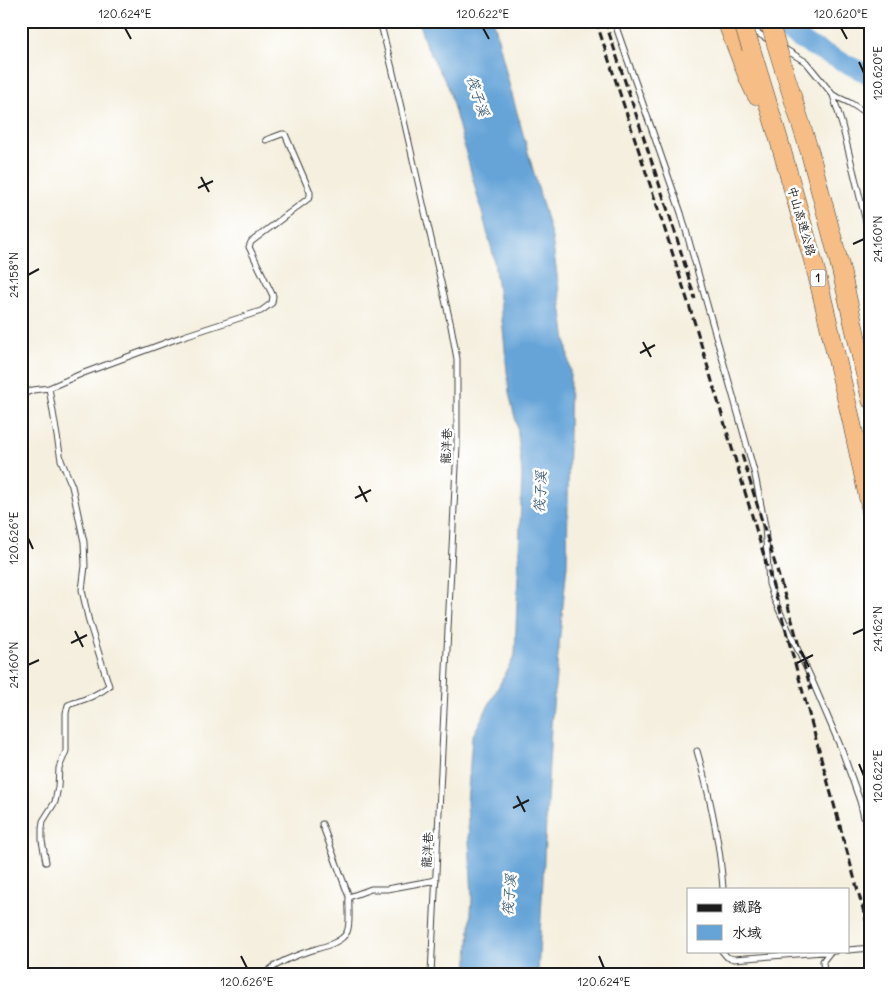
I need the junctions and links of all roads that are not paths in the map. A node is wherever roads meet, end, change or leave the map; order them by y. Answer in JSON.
{"nodes":[{"id":1,"x":380,"y":21,"type":"edge"},
{"id":2,"x":614,"y":21,"type":"edge"},
{"id":3,"x":726,"y":21,"type":"edge"},
{"id":4,"x":742,"y":21,"type":"edge"},
{"id":5,"x":769,"y":21,"type":"edge"},
{"id":6,"x":856,"y":21,"type":"edge"},
{"id":7,"x":871,"y":26,"type":"edge"},
{"id":8,"x":735,"y":30,"type":"edge"},
{"id":9,"x":832,"y":95,"type":"junction"},
{"id":10,"x":871,"y":116,"type":"edge"},
{"id":11,"x":266,"y":140,"type":"dead end"},
{"id":12,"x":779,"y":140,"type":"junction"},
{"id":13,"x":871,"y":242,"type":"edge"},
{"id":14,"x":49,"y":388,"type":"junction"},
{"id":15,"x":21,"y":394,"type":"edge"},
{"id":16,"x":871,"y":400,"type":"edge"},
{"id":17,"x":871,"y":511,"type":"edge"},
{"id":18,"x":697,"y":751,"type":"dead end"},
{"id":19,"x":322,"y":824,"type":"dead end"},
{"id":20,"x":871,"y":846,"type":"edge"},
{"id":21,"x":46,"y":862,"type":"dead end"},
{"id":22,"x":436,"y":880,"type":"junction"},
{"id":23,"x":723,"y":888,"type":"edge"},
{"id":24,"x":350,"y":897,"type":"junction"},
{"id":25,"x":871,"y":948,"type":"edge"},
{"id":26,"x":850,"y":950,"type":"edge"},
{"id":27,"x":723,"y":952,"type":"edge"},
{"id":28,"x":830,"y":952,"type":"edge"},
{"id":29,"x":265,"y":974,"type":"edge"},
{"id":30,"x":431,"y":974,"type":"edge"},
{"id":31,"x":824,"y":974,"type":"edge"}],
"edges":[{"from":1,"to":22,"type":"lane","name":"龍洋巷"},
{"from":2,"to":20,"type":"lane"},
{"from":3,"to":8,"type":"highway"},
{"from":4,"to":12,"type":"highway","name":"中山高速公路","number":"1","bridge":true},
{"from":5,"to":16,"type":"highway","name":"中山高速公路","number":"1","bridge":true},
{"from":6,"to":7,"type":"lane"},
{"from":8,"to":9,"type":"lane"},
{"from":8,"to":12,"type":"highway"},
{"from":9,"to":10,"type":"lane"},
{"from":9,"to":13,"type":"lane"},
{"from":11,"to":14,"type":"lane"},
{"from":12,"to":17,"type":"highway","name":"中山高速公路","number":"1"},
{"from":14,"to":15,"type":"lane"},
{"from":14,"to":21,"type":"lane"},
{"from":18,"to":23,"type":"lane"},
{"from":19,"to":24,"type":"lane"},
{"from":22,"to":24,"type":"lane","name":"龍洋巷"},
{"from":22,"to":30,"type":"lane","name":"龍洋巷"},
{"from":24,"to":29,"type":"lane"},
{"from":25,"to":26,"type":"lane"},
{"from":27,"to":28,"type":"lane"},
{"from":28,"to":31,"type":"lane"}]}
